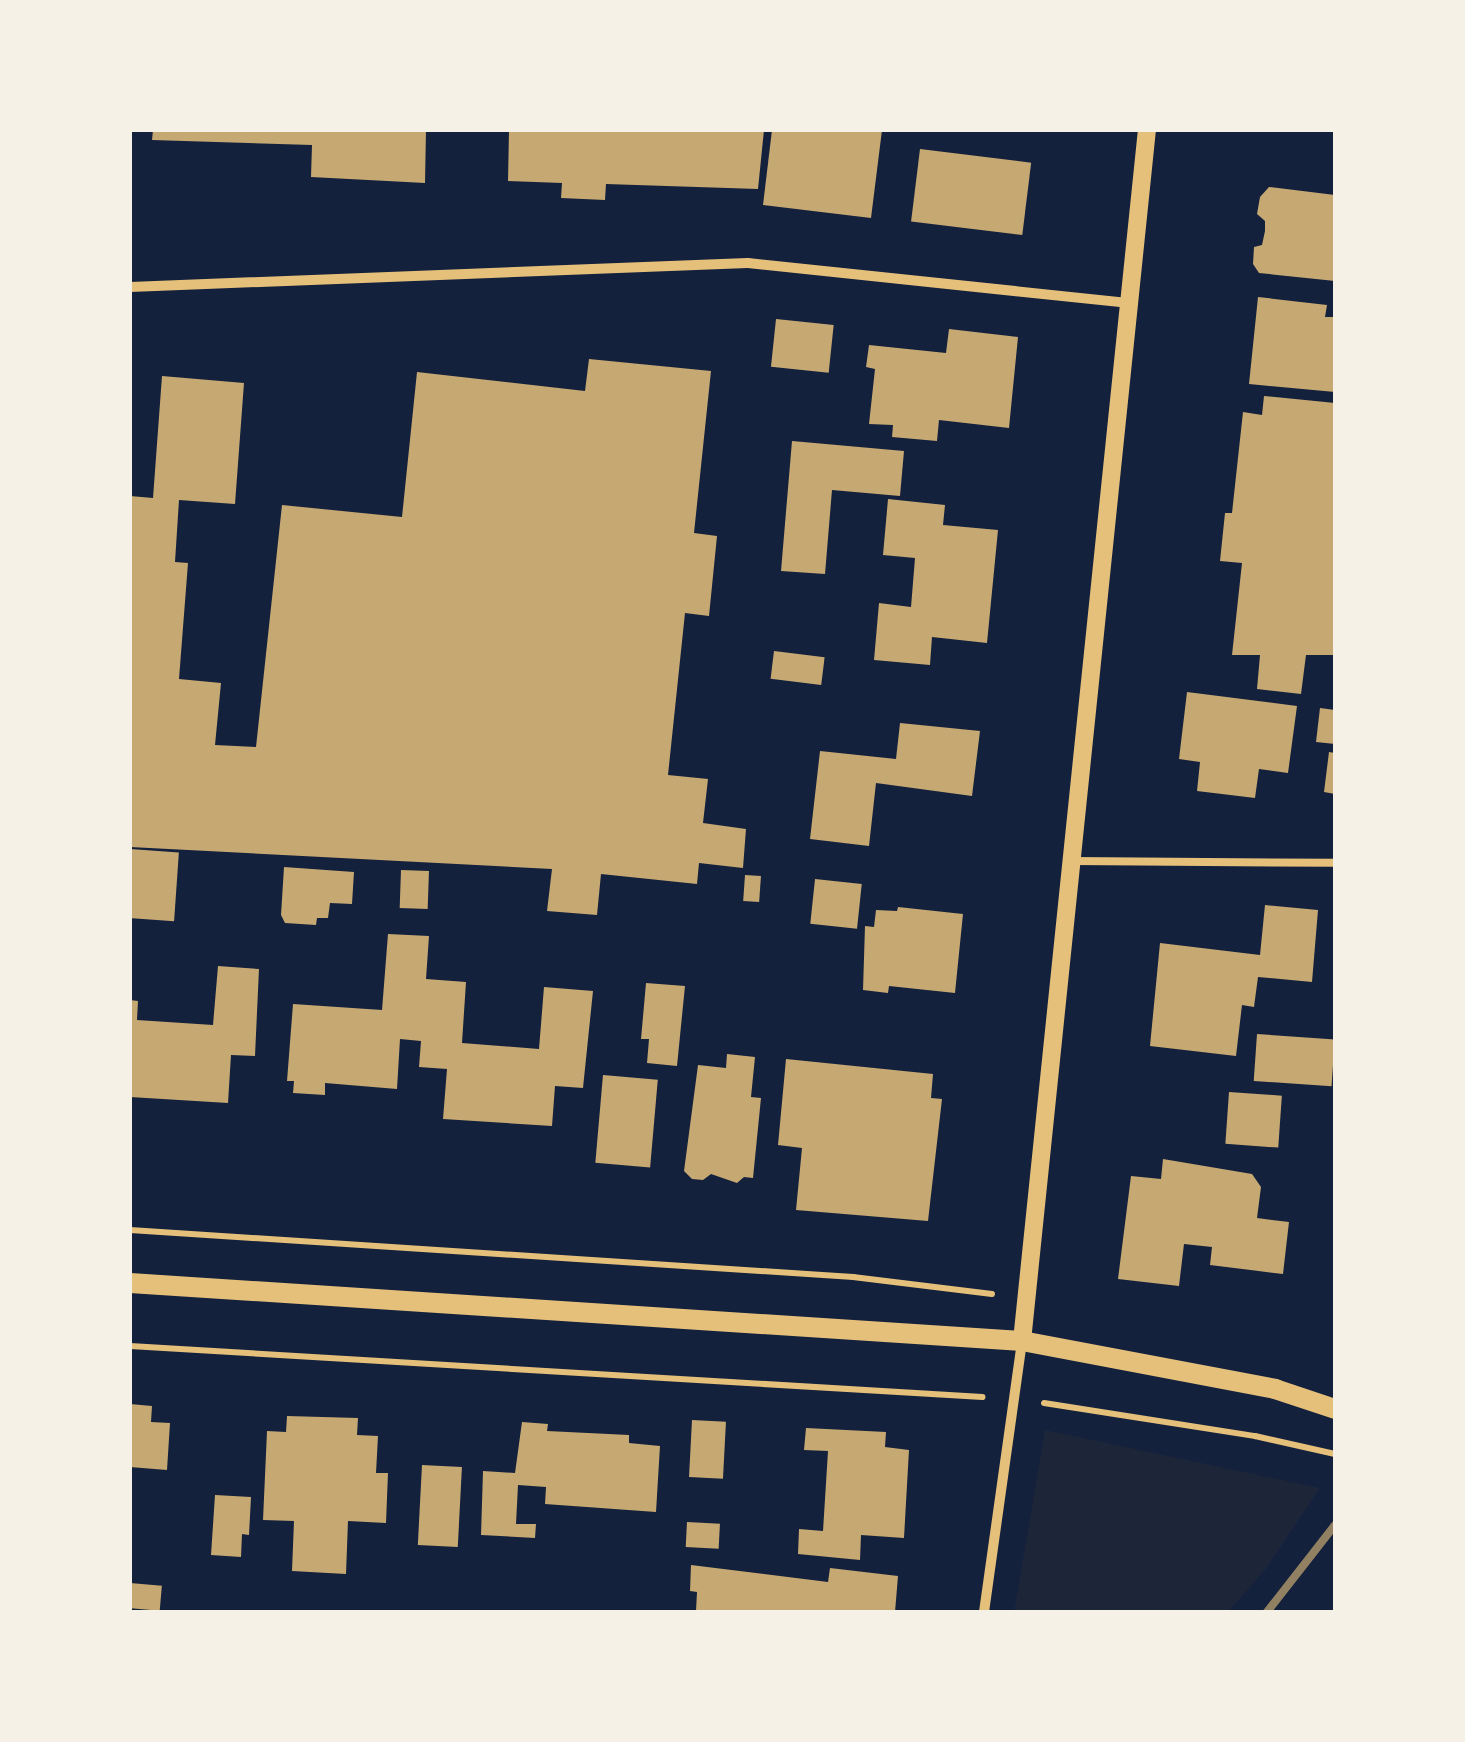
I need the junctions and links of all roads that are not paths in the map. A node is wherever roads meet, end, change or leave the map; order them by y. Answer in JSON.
{"nodes":[{"id":1,"x":1147,"y":130,"type":"edge"},
{"id":2,"x":130,"y":287,"type":"edge"},
{"id":3,"x":1130,"y":303,"type":"junction"},
{"id":4,"x":1072,"y":861,"type":"junction"},
{"id":5,"x":1335,"y":863,"type":"edge"},
{"id":6,"x":130,"y":1283,"type":"edge"},
{"id":7,"x":1022,"y":1341,"type":"junction"},
{"id":8,"x":1335,"y":1409,"type":"edge"},
{"id":9,"x":984,"y":1612,"type":"edge"}],
"edges":[{"from":1,"to":3,"type":"street"},
{"from":2,"to":3,"type":"street"},
{"from":3,"to":4,"type":"street"},
{"from":4,"to":5,"type":"lane"},
{"from":4,"to":7,"type":"street"},
{"from":6,"to":7,"type":"main road"},
{"from":7,"to":8,"type":"main road"},
{"from":7,"to":9,"type":"street"}]}
